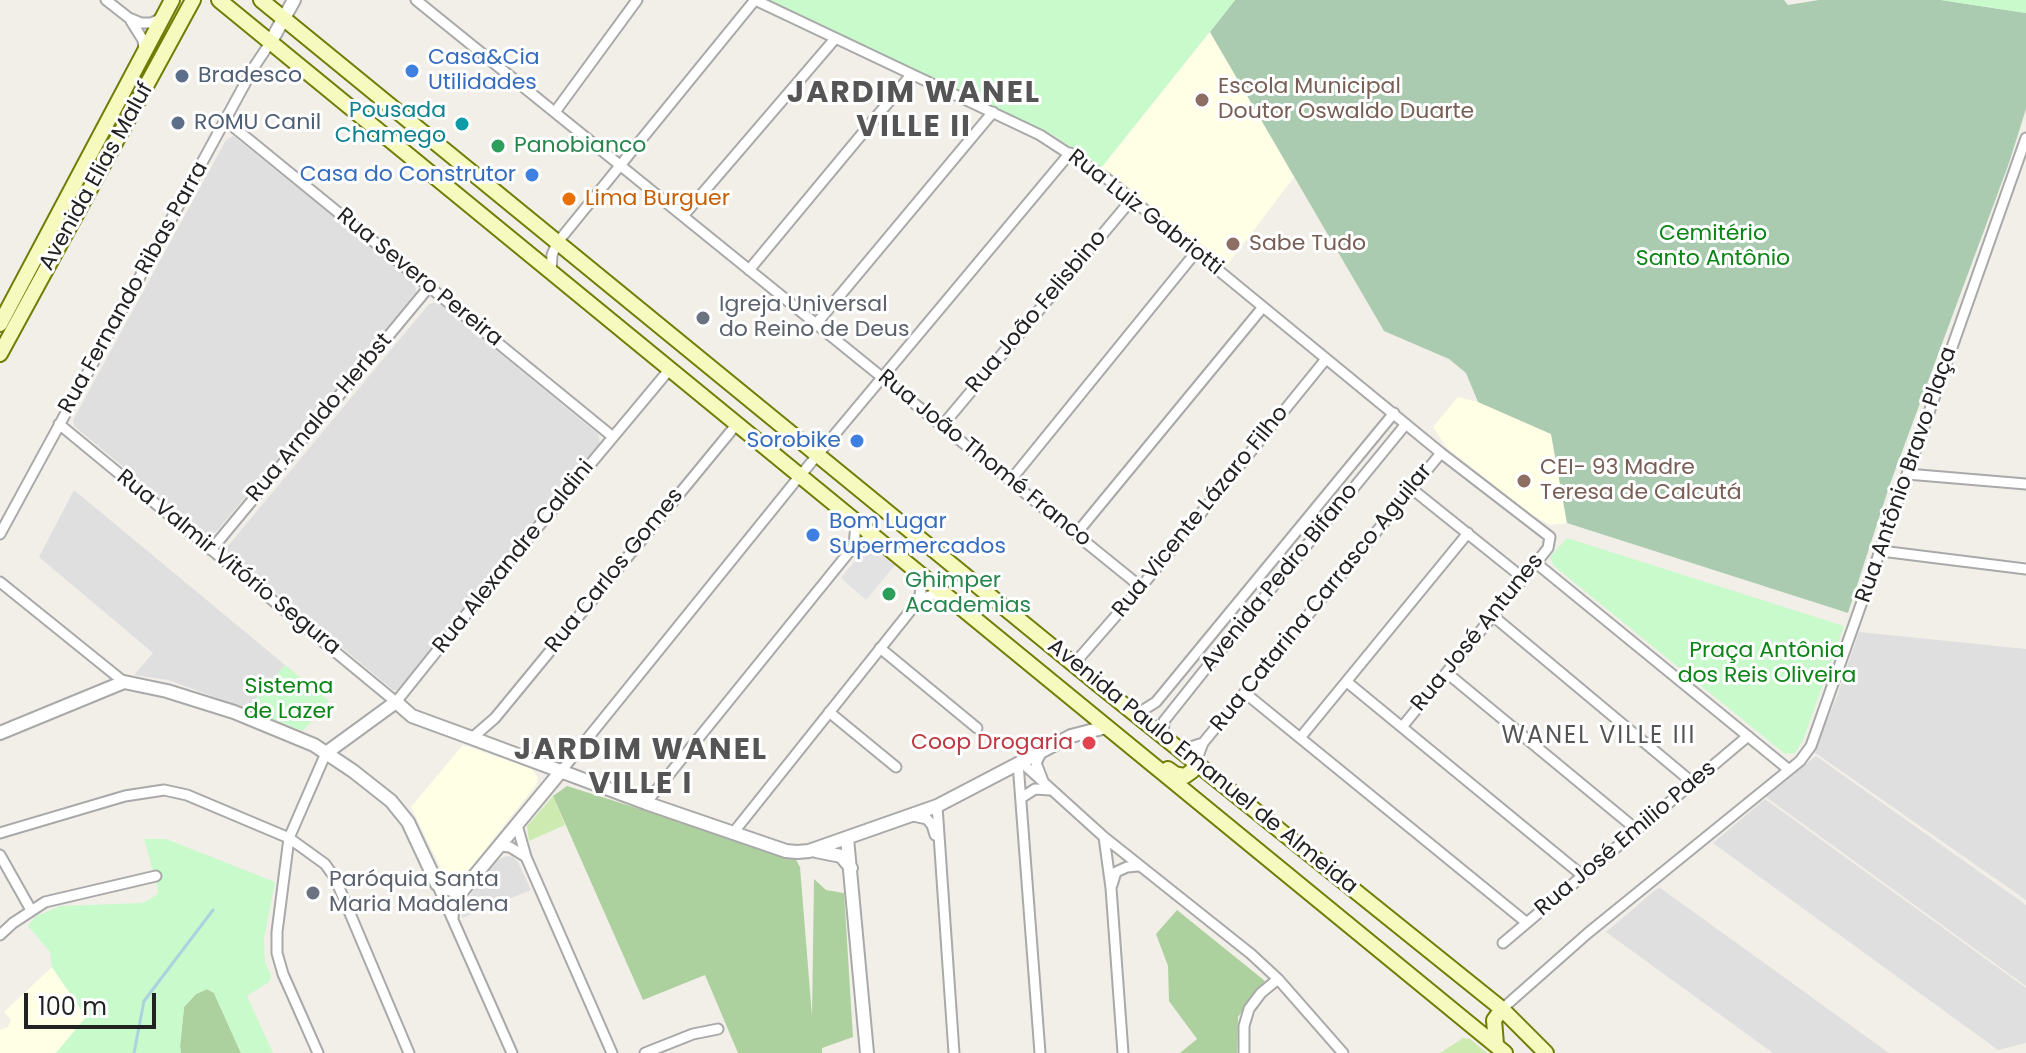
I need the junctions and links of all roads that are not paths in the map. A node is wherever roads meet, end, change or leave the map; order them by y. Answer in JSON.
{"nodes":[{"id":1,"x":106,"y":0,"type":"edge"},
{"id":2,"x":172,"y":0,"type":"edge"},
{"id":3,"x":193,"y":0,"type":"edge"},
{"id":4,"x":219,"y":0,"type":"edge"},
{"id":5,"x":261,"y":0,"type":"edge"},
{"id":6,"x":294,"y":0,"type":"edge"},
{"id":7,"x":637,"y":0,"type":"edge"},
{"id":8,"x":754,"y":0,"type":"edge"},
{"id":9,"x":422,"y":2,"type":"edge"},
{"id":10,"x":129,"y":18,"type":"junction"},
{"id":11,"x":164,"y":18,"type":"junction"},
{"id":12,"x":283,"y":19,"type":"junction"},
{"id":13,"x":834,"y":40,"type":"junction"},
{"id":14,"x":270,"y":43,"type":"junction"},
{"id":15,"x":144,"y":54,"type":"junction"},
{"id":16,"x":911,"y":75,"type":"junction"},
{"id":17,"x":131,"y":78,"type":"junction"},
{"id":18,"x":555,"y":112,"type":"junction"},
{"id":19,"x":993,"y":112,"type":"junction"},
{"id":20,"x":225,"y":120,"type":"junction"},
{"id":21,"x":125,"y":128,"type":"junction"},
{"id":22,"x":2026,"y":138,"type":"edge"},
{"id":23,"x":1070,"y":153,"type":"junction"},
{"id":24,"x":621,"y":165,"type":"junction"},
{"id":25,"x":1132,"y":199,"type":"junction"},
{"id":26,"x":683,"y":216,"type":"junction"},
{"id":27,"x":557,"y":243,"type":"junction"},
{"id":28,"x":1196,"y":252,"type":"junction"},
{"id":29,"x":749,"y":270,"type":"junction"},
{"id":30,"x":552,"y":275,"type":"junction"},
{"id":31,"x":429,"y":287,"type":"junction"},
{"id":32,"x":1263,"y":307,"type":"junction"},
{"id":33,"x":2,"y":317,"type":"edge"},
{"id":34,"x":816,"y":324,"type":"junction"},
{"id":35,"x":0,"y":354,"type":"edge"},
{"id":36,"x":1326,"y":359,"type":"junction"},
{"id":37,"x":669,"y":370,"type":"junction"},
{"id":38,"x":882,"y":377,"type":"junction"},
{"id":39,"x":1394,"y":413,"type":"junction"},
{"id":40,"x":59,"y":424,"type":"junction"},
{"id":41,"x":1406,"y":424,"type":"junction"},
{"id":42,"x":736,"y":425,"type":"junction"},
{"id":43,"x":942,"y":426,"type":"junction"},
{"id":44,"x":613,"y":437,"type":"junction"},
{"id":45,"x":1441,"y":453,"type":"junction"},
{"id":46,"x":817,"y":455,"type":"junction"},
{"id":47,"x":1907,"y":474,"type":"junction"},
{"id":48,"x":799,"y":477,"type":"junction"},
{"id":49,"x":1010,"y":481,"type":"junction"},
{"id":50,"x":2026,"y":484,"type":"edge"},
{"id":51,"x":1412,"y":489,"type":"junction"},
{"id":52,"x":856,"y":524,"type":"junction"},
{"id":53,"x":1468,"y":533,"type":"junction"},
{"id":54,"x":0,"y":534,"type":"edge"},
{"id":55,"x":1076,"y":534,"type":"junction"},
{"id":56,"x":872,"y":537,"type":"junction"},
{"id":57,"x":1550,"y":537,"type":"joint"},
{"id":58,"x":854,"y":546,"type":"junction"},
{"id":59,"x":211,"y":550,"type":"junction"},
{"id":60,"x":1881,"y":551,"type":"junction"},
{"id":61,"x":1536,"y":563,"type":"junction"},
{"id":62,"x":2026,"y":569,"type":"edge"},
{"id":63,"x":923,"y":578,"type":"junction"},
{"id":64,"x":1523,"y":578,"type":"junction"},
{"id":65,"x":0,"y":582,"type":"edge"},
{"id":66,"x":1141,"y":587,"type":"junction"},
{"id":67,"x":940,"y":592,"type":"junction"},
{"id":68,"x":919,"y":600,"type":"junction"},
{"id":69,"x":1493,"y":616,"type":"junction"},
{"id":70,"x":880,"y":648,"type":"junction"},
{"id":71,"x":1194,"y":657,"type":"junction"},
{"id":72,"x":1074,"y":664,"type":"junction"},
{"id":73,"x":1207,"y":667,"type":"junction"},
{"id":74,"x":1447,"y":673,"type":"junction"},
{"id":75,"x":124,"y":682,"type":"junction"},
{"id":76,"x":1347,"y":682,"type":"junction"},
{"id":77,"x":1245,"y":693,"type":"junction"},
{"id":78,"x":396,"y":702,"type":"junction"},
{"id":79,"x":1078,"y":705,"type":"junction"},
{"id":80,"x":829,"y":712,"type":"junction"},
{"id":81,"x":1137,"y":714,"type":"junction"},
{"id":82,"x":495,"y":718,"type":"junction"},
{"id":83,"x":1106,"y":727,"type":"junction"},
{"id":84,"x":1402,"y":727,"type":"junction"},
{"id":85,"x":977,"y":728,"type":"dead end"},
{"id":86,"x":0,"y":733,"type":"edge"},
{"id":87,"x":351,"y":733,"type":"junction"},
{"id":88,"x":1071,"y":736,"type":"junction"},
{"id":89,"x":1163,"y":736,"type":"junction"},
{"id":90,"x":1748,"y":736,"type":"junction"},
{"id":91,"x":472,"y":738,"type":"junction"},
{"id":92,"x":1121,"y":738,"type":"junction"},
{"id":93,"x":1300,"y":738,"type":"junction"},
{"id":94,"x":1203,"y":743,"type":"junction"},
{"id":95,"x":498,"y":748,"type":"junction"},
{"id":96,"x":1043,"y":750,"type":"junction"},
{"id":97,"x":1181,"y":750,"type":"junction"},
{"id":98,"x":326,"y":753,"type":"junction"},
{"id":99,"x":576,"y":754,"type":"junction"},
{"id":100,"x":1196,"y":761,"type":"junction"},
{"id":101,"x":538,"y":762,"type":"junction"},
{"id":102,"x":1019,"y":762,"type":"junction"},
{"id":103,"x":896,"y":767,"type":"dead end"},
{"id":104,"x":1788,"y":769,"type":"junction"},
{"id":105,"x":562,"y":770,"type":"junction"},
{"id":106,"x":353,"y":771,"type":"junction"},
{"id":107,"x":991,"y":777,"type":"junction"},
{"id":108,"x":588,"y":780,"type":"junction"},
{"id":109,"x":1693,"y":783,"type":"junction"},
{"id":110,"x":1050,"y":790,"type":"junction"},
{"id":111,"x":542,"y":795,"type":"junction"},
{"id":112,"x":1021,"y":798,"type":"junction"},
{"id":113,"x":646,"y":803,"type":"junction"},
{"id":114,"x":932,"y":808,"type":"junction"},
{"id":115,"x":911,"y":816,"type":"junction"},
{"id":116,"x":517,"y":825,"type":"junction"},
{"id":117,"x":932,"y":825,"type":"junction"},
{"id":118,"x":1637,"y":830,"type":"junction"},
{"id":119,"x":0,"y":833,"type":"edge"},
{"id":120,"x":733,"y":833,"type":"junction"},
{"id":121,"x":1104,"y":837,"type":"junction"},
{"id":122,"x":289,"y":838,"type":"junction"},
{"id":123,"x":847,"y":838,"type":"junction"},
{"id":124,"x":499,"y":846,"type":"junction"},
{"id":125,"x":939,"y":850,"type":"junction"},
{"id":126,"x":809,"y":851,"type":"junction"},
{"id":127,"x":1121,"y":852,"type":"junction"},
{"id":128,"x":0,"y":855,"type":"edge"},
{"id":129,"x":526,"y":857,"type":"junction"},
{"id":130,"x":1106,"y":857,"type":"junction"},
{"id":131,"x":1140,"y":867,"type":"junction"},
{"id":132,"x":851,"y":869,"type":"junction"},
{"id":133,"x":1116,"y":872,"type":"junction"},
{"id":134,"x":156,"y":876,"type":"dead end"},
{"id":135,"x":1583,"y":876,"type":"junction"},
{"id":136,"x":437,"y":884,"type":"junction"},
{"id":137,"x":1111,"y":888,"type":"junction"},
{"id":138,"x":462,"y":891,"type":"junction"},
{"id":139,"x":31,"y":910,"type":"junction"},
{"id":140,"x":453,"y":921,"type":"junction"},
{"id":141,"x":1527,"y":923,"type":"junction"},
{"id":142,"x":0,"y":935,"type":"edge"},
{"id":143,"x":1503,"y":943,"type":"dead end"},
{"id":144,"x":1278,"y":979,"type":"junction"},
{"id":145,"x":1502,"y":1009,"type":"junction"},
{"id":146,"x":718,"y":1029,"type":"dead end"},
{"id":147,"x":1501,"y":1049,"type":"edge"},
{"id":148,"x":318,"y":1053,"type":"edge"},
{"id":149,"x":409,"y":1053,"type":"edge"},
{"id":150,"x":512,"y":1053,"type":"edge"},
{"id":151,"x":612,"y":1053,"type":"edge"},
{"id":152,"x":645,"y":1053,"type":"edge"},
{"id":153,"x":867,"y":1053,"type":"edge"},
{"id":154,"x":954,"y":1053,"type":"edge"},
{"id":155,"x":1040,"y":1053,"type":"edge"},
{"id":156,"x":1123,"y":1053,"type":"edge"},
{"id":157,"x":1244,"y":1053,"type":"edge"},
{"id":158,"x":1343,"y":1053,"type":"edge"},
{"id":159,"x":1546,"y":1053,"type":"edge"}],
"edges":[{"from":1,"to":10,"type":"street"},
{"from":2,"to":11,"type":"main road","name":"Avenida Elias Maluf"},
{"from":3,"to":21,"type":"main road","name":"Avenida Elias Maluf"},
{"from":4,"to":14,"type":"main road","name":"Avenida Paulo Emanuel de Almeida"},
{"from":5,"to":12,"type":"main road","name":"Avenida Paulo Emanuel de Almeida"},
{"from":6,"to":12,"type":"street"},
{"from":7,"to":18,"type":"street"},
{"from":8,"to":13,"type":"street","name":"Rua Luiz Gabriotti"},
{"from":8,"to":24,"type":"street","name":"Rua Luiz Gabriotti"},
{"from":9,"to":18,"type":"street","name":"Rua João Thomé Franco"},
{"from":10,"to":11,"type":"street"},
{"from":10,"to":15,"type":"street"},
{"from":11,"to":15,"type":"main road","name":"Avenida Elias Maluf"},
{"from":12,"to":14,"type":"street"},
{"from":12,"to":27,"type":"main road","name":"Avenida Paulo Emanuel de Almeida"},
{"from":13,"to":16,"type":"street","name":"Rua Luiz Gabriotti"},
{"from":13,"to":26,"type":"street"},
{"from":14,"to":20,"type":"street","name":"Rua Fernando Ribas Parra"},
{"from":14,"to":30,"type":"main road","name":"Avenida Paulo Emanuel de Almeida"},
{"from":15,"to":17,"type":"main road","name":"Avenida Elias Maluf"},
{"from":16,"to":19,"type":"street","name":"Rua Luiz Gabriotti"},
{"from":16,"to":29,"type":"street"},
{"from":17,"to":21,"type":"main road"},
{"from":17,"to":33,"type":"main road","name":"Avenida Elias Maluf"},
{"from":18,"to":24,"type":"street","name":"Rua João Thomé Franco"},
{"from":19,"to":23,"type":"street","name":"Rua Luiz Gabriotti"},
{"from":19,"to":34,"type":"street"},
{"from":20,"to":31,"type":"street","name":"Rua Severo Pereira"},
{"from":20,"to":40,"type":"street","name":"Rua Fernando Ribas Parra"},
{"from":21,"to":35,"type":"main road","name":"Avenida Elias Maluf"},
{"from":22,"to":47,"type":"street","name":"Rua Antônio Bravo Plaça"},
{"from":23,"to":25,"type":"street","name":"Rua Luiz Gabriotti"},
{"from":23,"to":38,"type":"street"},
{"from":24,"to":26,"type":"street","name":"Rua João Thomé Franco"},
{"from":24,"to":27,"type":"street","name":"Rua Luiz Gabriotti"},
{"from":25,"to":28,"type":"street","name":"Rua Luiz Gabriotti"},
{"from":25,"to":43,"type":"street","name":"Rua João Felisbino"},
{"from":26,"to":29,"type":"street","name":"Rua João Thomé Franco"},
{"from":27,"to":30,"type":"street"},
{"from":27,"to":46,"type":"main road","name":"Avenida Paulo Emanuel de Almeida"},
{"from":28,"to":32,"type":"street","name":"Rua Luiz Gabriotti"},
{"from":28,"to":49,"type":"street"},
{"from":29,"to":34,"type":"street","name":"Rua João Thomé Franco"},
{"from":30,"to":37,"type":"main road","name":"Avenida Paulo Emanuel de Almeida"},
{"from":31,"to":44,"type":"street","name":"Rua Severo Pereira"},
{"from":31,"to":59,"type":"street","name":"Rua Arnaldo Herbst"},
{"from":32,"to":36,"type":"street","name":"Rua Luiz Gabriotti"},
{"from":32,"to":55,"type":"street"},
{"from":34,"to":38,"type":"street","name":"Rua João Thomé Franco"},
{"from":36,"to":39,"type":"street","name":"Rua Luiz Gabriotti"},
{"from":36,"to":66,"type":"street","name":"Rua Vicente Lázaro Filho"},
{"from":37,"to":42,"type":"main road","name":"Avenida Paulo Emanuel de Almeida"},
{"from":37,"to":44,"type":"street","name":"Rua Alexandre Caldini"},
{"from":38,"to":43,"type":"street","name":"Rua João Thomé Franco"},
{"from":38,"to":46,"type":"street"},
{"from":39,"to":41,"type":"street","name":"Rua Luiz Gabriotti"},
{"from":39,"to":71,"type":"street","name":"Avenida Pedro Bifano"},
{"from":40,"to":54,"type":"street","name":"Rua Fernando Ribas Parra"},
{"from":40,"to":59,"type":"street","name":"Rua Valmir Vitório Segura"},
{"from":41,"to":45,"type":"street","name":"Rua Luiz Gabriotti"},
{"from":41,"to":73,"type":"street","name":"Avenida Pedro Bifano"},
{"from":42,"to":48,"type":"main road","name":"Avenida Paulo Emanuel de Almeida"},
{"from":42,"to":82,"type":"street","name":"Rua Carlos Gomes"},
{"from":43,"to":49,"type":"street","name":"Rua João Thomé Franco"},
{"from":44,"to":78,"type":"street","name":"Rua Alexandre Caldini"},
{"from":45,"to":51,"type":"street","name":"Rua Catarina Carrasco Aguilar"},
{"from":45,"to":57,"type":"street","name":"Rua Luiz Gabriotti"},
{"from":46,"to":48,"type":"street"},
{"from":46,"to":72,"type":"main road","name":"Avenida Paulo Emanuel de Almeida"},
{"from":47,"to":50,"type":"street"},
{"from":47,"to":60,"type":"street","name":"Rua Antônio Bravo Plaça"},
{"from":48,"to":52,"type":"main road","name":"Avenida Paulo Emanuel de Almeida"},
{"from":48,"to":99,"type":"street"},
{"from":49,"to":55,"type":"street","name":"Rua João Thomé Franco"},
{"from":51,"to":53,"type":"street"},
{"from":51,"to":77,"type":"street","name":"Rua Catarina Carrasco Aguilar"},
{"from":52,"to":56,"type":"main road","name":"Avenida Paulo Emanuel de Almeida"},
{"from":52,"to":58,"type":"street"},
{"from":53,"to":64,"type":"street"},
{"from":53,"to":76,"type":"street"},
{"from":55,"to":66,"type":"street","name":"Rua João Thomé Franco"},
{"from":56,"to":58,"type":"street"},
{"from":56,"to":63,"type":"main road","name":"Avenida Paulo Emanuel de Almeida"},
{"from":57,"to":61,"type":"street","name":"Rua José Antunes"},
{"from":58,"to":113,"type":"street"},
{"from":59,"to":78,"type":"street","name":"Rua Valmir Vitório Segura"},
{"from":60,"to":62,"type":"street"},
{"from":60,"to":104,"type":"street","name":"Rua Antônio Bravo Plaça"},
{"from":61,"to":64,"type":"street","name":"Rua José Antunes"},
{"from":61,"to":90,"type":"street"},
{"from":63,"to":67,"type":"main road","name":"Avenida Paulo Emanuel de Almeida"},
{"from":63,"to":68,"type":"street"},
{"from":64,"to":69,"type":"street","name":"Rua José Antunes"},
{"from":65,"to":75,"type":"street"},
{"from":66,"to":72,"type":"street","name":"Rua Vicente Lázaro Filho"},
{"from":67,"to":68,"type":"street"},
{"from":67,"to":79,"type":"main road","name":"Avenida Paulo Emanuel de Almeida"},
{"from":68,"to":70,"type":"street"},
{"from":69,"to":74,"type":"street","name":"Rua José Antunes"},
{"from":69,"to":109,"type":"street"},
{"from":70,"to":80,"type":"street"},
{"from":70,"to":85,"type":"street"},
{"from":71,"to":73,"type":"street"},
{"from":71,"to":81,"type":"street","name":"Avenida Pedro Bifano"},
{"from":72,"to":81,"type":"main road","name":"Avenida Paulo Emanuel de Almeida"},
{"from":73,"to":89,"type":"street","name":"Avenida Pedro Bifano"},
{"from":74,"to":84,"type":"street","name":"Rua José Antunes"},
{"from":74,"to":118,"type":"street"},
{"from":75,"to":86,"type":"street"},
{"from":75,"to":98,"type":"street"},
{"from":76,"to":84,"type":"street"},
{"from":76,"to":93,"type":"street"},
{"from":77,"to":93,"type":"street"},
{"from":77,"to":94,"type":"street","name":"Rua Catarina Carrasco Aguilar"},
{"from":78,"to":87,"type":"street","name":"Rua Alexandre Caldini"},
{"from":78,"to":91,"type":"street"},
{"from":79,"to":83,"type":"main road","name":"Avenida Paulo Emanuel de Almeida"},
{"from":79,"to":88,"type":"street"},
{"from":80,"to":103,"type":"street"},
{"from":80,"to":120,"type":"street"},
{"from":81,"to":89,"type":"main road","name":"Avenida Paulo Emanuel de Almeida"},
{"from":82,"to":91,"type":"street","name":"Rua Carlos Gomes"},
{"from":82,"to":95,"type":"street"},
{"from":83,"to":88,"type":"street"},
{"from":83,"to":92,"type":"main road","name":"Avenida Paulo Emanuel de Almeida"},
{"from":84,"to":135,"type":"street"},
{"from":87,"to":98,"type":"street","name":"Rua Alexandre Caldini"},
{"from":87,"to":106,"type":"street"},
{"from":88,"to":96,"type":"street"},
{"from":89,"to":97,"type":"main road","name":"Avenida Paulo Emanuel de Almeida"},
{"from":90,"to":104,"type":"street"},
{"from":90,"to":109,"type":"street","name":"Rua José Emilio Paes"},
{"from":91,"to":95,"type":"street"},
{"from":92,"to":100,"type":"main road"},
{"from":92,"to":147,"type":"main road","name":"Avenida Paulo Emanuel de Almeida"},
{"from":93,"to":141,"type":"street"},
{"from":94,"to":97,"type":"street","name":"Rua Catarina Carrasco Aguilar"},
{"from":94,"to":100,"type":"street","name":"Rua Catarina Carrasco Aguilar"},
{"from":95,"to":101,"type":"street"},
{"from":96,"to":102,"type":"street"},
{"from":96,"to":110,"type":"street"},
{"from":97,"to":100,"type":"main road","name":"Avenida Paulo Emanuel de Almeida"},
{"from":98,"to":106,"type":"street"},
{"from":98,"to":122,"type":"street","name":"Rua Alexandre Caldini"},
{"from":99,"to":105,"type":"street"},
{"from":99,"to":108,"type":"street"},
{"from":100,"to":145,"type":"main road","name":"Avenida Paulo Emanuel de Almeida"},
{"from":101,"to":105,"type":"street"},
{"from":101,"to":111,"type":"street"},
{"from":102,"to":107,"type":"street"},
{"from":102,"to":110,"type":"street"},
{"from":102,"to":112,"type":"street"},
{"from":104,"to":145,"type":"street","name":"Rua Antônio Bravo Plaça"},
{"from":105,"to":108,"type":"street"},
{"from":105,"to":111,"type":"street"},
{"from":106,"to":136,"type":"street"},
{"from":107,"to":112,"type":"street"},
{"from":107,"to":114,"type":"street"},
{"from":108,"to":113,"type":"street"},
{"from":109,"to":118,"type":"street","name":"Rua José Emilio Paes"},
{"from":110,"to":112,"type":"street"},
{"from":110,"to":121,"type":"street"},
{"from":111,"to":116,"type":"street"},
{"from":112,"to":155,"type":"street"},
{"from":113,"to":120,"type":"street"},
{"from":114,"to":115,"type":"street"},
{"from":114,"to":117,"type":"street"},
{"from":114,"to":125,"type":"street"},
{"from":115,"to":117,"type":"street"},
{"from":115,"to":123,"type":"street"},
{"from":116,"to":124,"type":"street"},
{"from":116,"to":129,"type":"street"},
{"from":117,"to":125,"type":"street"},
{"from":118,"to":135,"type":"street","name":"Rua José Emilio Paes"},
{"from":119,"to":122,"type":"street"},
{"from":120,"to":126,"type":"street"},
{"from":121,"to":127,"type":"street"},
{"from":121,"to":130,"type":"street"},
{"from":122,"to":148,"type":"street","name":"Rua Alexandre Caldini"},
{"from":122,"to":149,"type":"street"},
{"from":123,"to":126,"type":"street"},
{"from":123,"to":132,"type":"street"},
{"from":124,"to":129,"type":"street"},
{"from":124,"to":138,"type":"street"},
{"from":125,"to":154,"type":"street"},
{"from":126,"to":132,"type":"street"},
{"from":127,"to":130,"type":"street"},
{"from":127,"to":131,"type":"street"},
{"from":127,"to":133,"type":"street"},
{"from":128,"to":139,"type":"street"},
{"from":129,"to":151,"type":"street"},
{"from":130,"to":137,"type":"street"},
{"from":131,"to":133,"type":"street"},
{"from":131,"to":144,"type":"street"},
{"from":132,"to":153,"type":"street"},
{"from":133,"to":137,"type":"street"},
{"from":134,"to":139,"type":"street"},
{"from":135,"to":141,"type":"street","name":"Rua José Emilio Paes"},
{"from":136,"to":138,"type":"street"},
{"from":136,"to":140,"type":"street"},
{"from":137,"to":156,"type":"street"},
{"from":138,"to":140,"type":"street"},
{"from":139,"to":142,"type":"street"},
{"from":140,"to":150,"type":"street"},
{"from":141,"to":143,"type":"street","name":"Rua José Emilio Paes"},
{"from":144,"to":157,"type":"street"},
{"from":144,"to":158,"type":"street"},
{"from":145,"to":147,"type":"main road"},
{"from":145,"to":159,"type":"main road","name":"Avenida Paulo Emanuel de Almeida"},
{"from":146,"to":152,"type":"street"}]}
